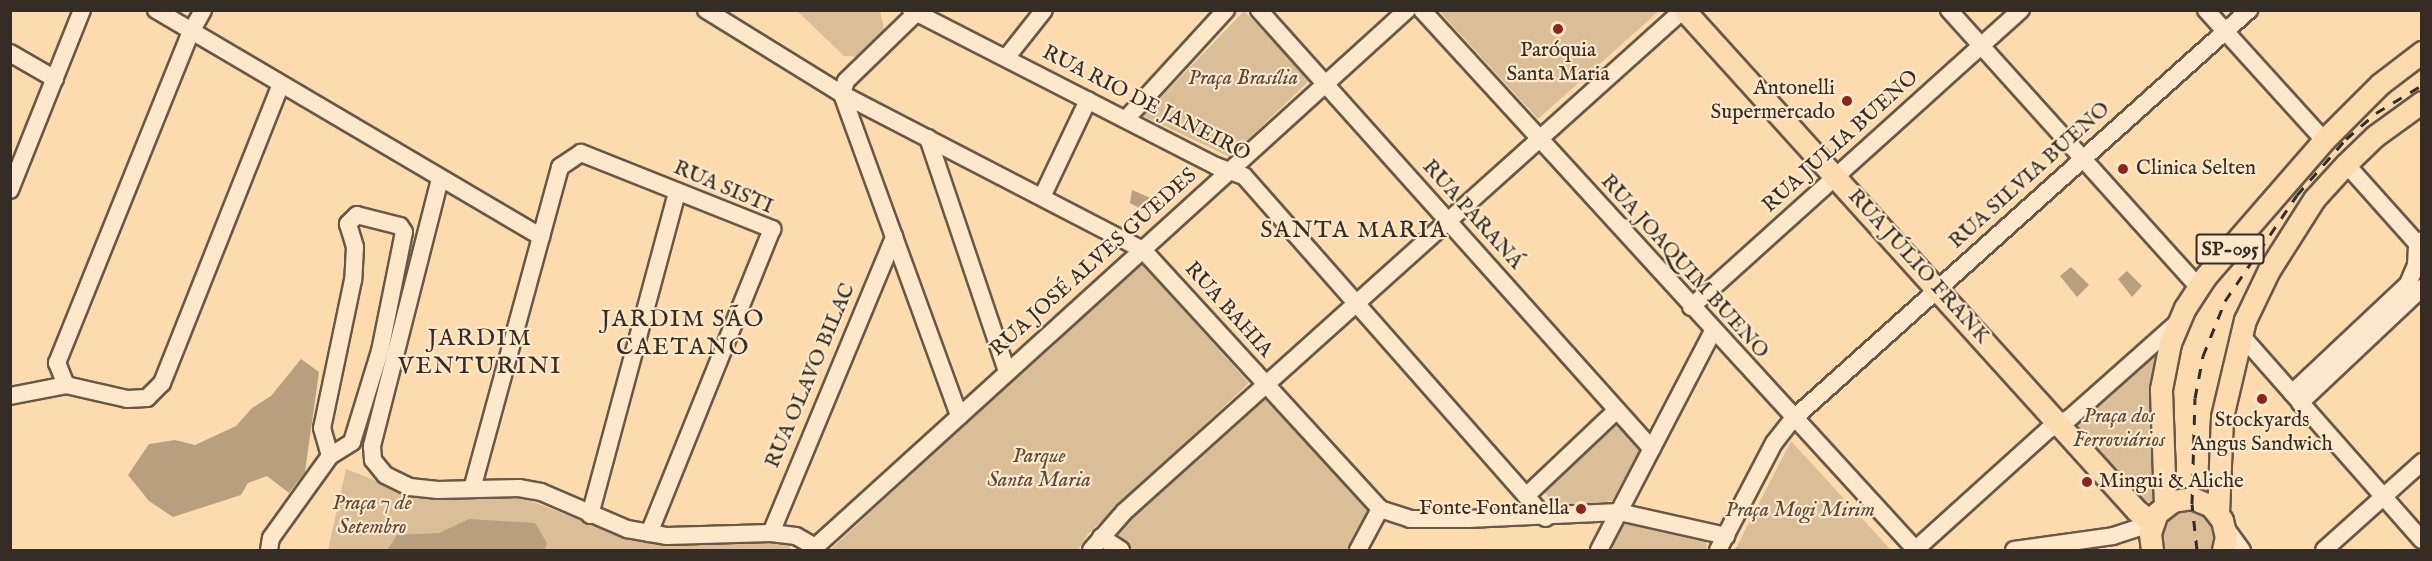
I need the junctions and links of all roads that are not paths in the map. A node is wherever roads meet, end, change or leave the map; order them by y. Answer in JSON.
{"nodes":[{"id":1,"x":82,"y":10,"type":"edge"},
{"id":2,"x":156,"y":10,"type":"edge"},
{"id":3,"x":203,"y":10,"type":"edge"},
{"id":4,"x":706,"y":10,"type":"edge"},
{"id":5,"x":1044,"y":10,"type":"edge"},
{"id":6,"x":1226,"y":10,"type":"edge"},
{"id":7,"x":1259,"y":10,"type":"edge"},
{"id":8,"x":1407,"y":10,"type":"edge"},
{"id":9,"x":1422,"y":10,"type":"edge"},
{"id":10,"x":1684,"y":10,"type":"edge"},
{"id":11,"x":1948,"y":10,"type":"edge"},
{"id":12,"x":2021,"y":10,"type":"edge"},
{"id":13,"x":2206,"y":10,"type":"edge"},
{"id":14,"x":2249,"y":10,"type":"edge"},
{"id":15,"x":914,"y":12,"type":"edge"},
{"id":16,"x":191,"y":32,"type":"junction"},
{"id":17,"x":2225,"y":32,"type":"junction"},
{"id":18,"x":1981,"y":46,"type":"junction"},
{"id":19,"x":2421,"y":52,"type":"edge"},
{"id":20,"x":10,"y":53,"type":"edge"},
{"id":21,"x":1006,"y":58,"type":"junction"},
{"id":22,"x":55,"y":79,"type":"junction"},
{"id":23,"x":1326,"y":85,"type":"junction"},
{"id":24,"x":280,"y":87,"type":"junction"},
{"id":25,"x":842,"y":94,"type":"junction"},
{"id":26,"x":1088,"y":100,"type":"junction"},
{"id":27,"x":2421,"y":102,"type":"edge"},
{"id":28,"x":1126,"y":119,"type":"junction"},
{"id":29,"x":928,"y":138,"type":"junction"},
{"id":30,"x":2324,"y":140,"type":"junction"},
{"id":31,"x":1539,"y":141,"type":"junction"},
{"id":32,"x":18,"y":153,"type":"edge"},
{"id":33,"x":2082,"y":160,"type":"junction"},
{"id":34,"x":2346,"y":164,"type":"junction"},
{"id":35,"x":1231,"y":170,"type":"junction"},
{"id":36,"x":1837,"y":176,"type":"junction"},
{"id":37,"x":440,"y":179,"type":"junction"},
{"id":38,"x":10,"y":190,"type":"edge"},
{"id":39,"x":677,"y":192,"type":"junction"},
{"id":40,"x":1042,"y":197,"type":"junction"},
{"id":41,"x":1447,"y":221,"type":"junction"},
{"id":42,"x":541,"y":237,"type":"junction"},
{"id":43,"x":894,"y":237,"type":"junction"},
{"id":44,"x":2420,"y":244,"type":"edge"},
{"id":45,"x":1143,"y":250,"type":"junction"},
{"id":46,"x":2198,"y":287,"type":"junction"},
{"id":47,"x":1938,"y":288,"type":"junction"},
{"id":48,"x":2421,"y":288,"type":"edge"},
{"id":49,"x":1357,"y":303,"type":"junction"},
{"id":50,"x":1691,"y":307,"type":"junction"},
{"id":51,"x":2177,"y":323,"type":"junction"},
{"id":52,"x":1713,"y":331,"type":"junction"},
{"id":53,"x":2241,"y":335,"type":"junction"},
{"id":54,"x":1007,"y":372,"type":"junction"},
{"id":55,"x":66,"y":385,"type":"junction"},
{"id":56,"x":1265,"y":385,"type":"junction"},
{"id":57,"x":10,"y":396,"type":"edge"},
{"id":58,"x":2296,"y":398,"type":"junction"},
{"id":59,"x":1617,"y":410,"type":"junction"},
{"id":60,"x":959,"y":416,"type":"junction"},
{"id":61,"x":1793,"y":419,"type":"junction"},
{"id":62,"x":2059,"y":424,"type":"junction"},
{"id":63,"x":1652,"y":449,"type":"junction"},
{"id":64,"x":330,"y":456,"type":"junction"},
{"id":65,"x":2421,"y":462,"type":"edge"},
{"id":66,"x":472,"y":489,"type":"junction"},
{"id":67,"x":1526,"y":496,"type":"junction"},
{"id":68,"x":2383,"y":497,"type":"junction"},
{"id":69,"x":2165,"y":505,"type":"junction"},
{"id":70,"x":1380,"y":510,"type":"junction"},
{"id":71,"x":1619,"y":512,"type":"junction"},
{"id":72,"x":590,"y":515,"type":"junction"},
{"id":73,"x":1546,"y":518,"type":"junction"},
{"id":74,"x":2152,"y":523,"type":"junction"},
{"id":75,"x":649,"y":533,"type":"junction"},
{"id":76,"x":771,"y":533,"type":"junction"},
{"id":77,"x":2226,"y":540,"type":"edge"},
{"id":78,"x":2421,"y":540,"type":"edge"},
{"id":79,"x":1722,"y":543,"type":"edge"},
{"id":80,"x":1096,"y":544,"type":"edge"},
{"id":81,"x":814,"y":549,"type":"edge"},
{"id":82,"x":269,"y":550,"type":"edge"},
{"id":83,"x":1121,"y":550,"type":"edge"},
{"id":84,"x":1358,"y":550,"type":"edge"},
{"id":85,"x":1599,"y":550,"type":"edge"},
{"id":86,"x":1915,"y":550,"type":"edge"},
{"id":87,"x":2014,"y":550,"type":"edge"},
{"id":88,"x":2152,"y":550,"type":"edge"},
{"id":89,"x":2324,"y":550,"type":"edge"}],
"edges":[{"from":1,"to":22,"type":"street"},
{"from":2,"to":16,"type":"street"},
{"from":3,"to":16,"type":"street"},
{"from":4,"to":25,"type":"street","name":"RUA BAHIA"},
{"from":5,"to":21,"type":"street"},
{"from":6,"to":28,"type":"street"},
{"from":7,"to":23,"type":"street","name":"RUA PARANÁ"},
{"from":8,"to":23,"type":"street","name":"RUA JOSÉ ALVES GUEDES"},
{"from":9,"to":31,"type":"street","name":"RUA JOAQUIM BUENO"},
{"from":10,"to":31,"type":"street"},
{"from":10,"to":36,"type":"main road","name":"RUA JÚLIO FRANK"},
{"from":11,"to":18,"type":"street"},
{"from":12,"to":18,"type":"street","name":"RUA JULIA BUENO"},
{"from":13,"to":17,"type":"street"},
{"from":14,"to":17,"type":"street","name":"RUA SILVIA BUENO"},
{"from":15,"to":21,"type":"street","name":"RUA RIO DE JANEIRO"},
{"from":15,"to":25,"type":"street"},
{"from":16,"to":24,"type":"street"},
{"from":16,"to":55,"type":"street"},
{"from":17,"to":30,"type":"street"},
{"from":17,"to":33,"type":"street","name":"RUA SILVIA BUENO"},
{"from":18,"to":33,"type":"street"},
{"from":18,"to":36,"type":"street","name":"RUA JULIA BUENO"},
{"from":19,"to":30,"type":"main road","number":"SP-095"},
{"from":20,"to":22,"type":"street"},
{"from":21,"to":26,"type":"street","name":"RUA RIO DE JANEIRO"},
{"from":22,"to":32,"type":"street"},
{"from":23,"to":35,"type":"street","name":"RUA JOSÉ ALVES GUEDES"},
{"from":23,"to":41,"type":"street","name":"RUA PARANÁ"},
{"from":24,"to":37,"type":"street"},
{"from":24,"to":55,"type":"street"},
{"from":25,"to":29,"type":"street","name":"RUA BAHIA"},
{"from":25,"to":43,"type":"street"},
{"from":26,"to":28,"type":"street","name":"RUA RIO DE JANEIRO"},
{"from":26,"to":40,"type":"street"},
{"from":27,"to":34,"type":"main road","number":"SP-095"},
{"from":28,"to":35,"type":"street","name":"RUA RIO DE JANEIRO"},
{"from":29,"to":40,"type":"street","name":"RUA BAHIA"},
{"from":29,"to":54,"type":"street"},
{"from":30,"to":46,"type":"main road","number":"SP-095"},
{"from":31,"to":41,"type":"street"},
{"from":31,"to":50,"type":"street","name":"RUA JOAQUIM BUENO"},
{"from":32,"to":38,"type":"street"},
{"from":33,"to":46,"type":"street"},
{"from":33,"to":47,"type":"street","name":"RUA SILVIA BUENO"},
{"from":34,"to":44,"type":"street"},
{"from":34,"to":53,"type":"main road","number":"SP-095"},
{"from":35,"to":45,"type":"street","name":"RUA JOSÉ ALVES GUEDES"},
{"from":35,"to":49,"type":"street","name":"RUA RIO DE JANEIRO"},
{"from":36,"to":47,"type":"main road","name":"RUA JÚLIO FRANK"},
{"from":36,"to":50,"type":"street","name":"RUA JULIA BUENO"},
{"from":37,"to":42,"type":"street"},
{"from":37,"to":66,"type":"street"},
{"from":39,"to":42,"type":"street","name":"RUA SISTI"},
{"from":39,"to":72,"type":"street"},
{"from":39,"to":75,"type":"street","name":"RUA SISTI"},
{"from":40,"to":45,"type":"street","name":"RUA BAHIA"},
{"from":41,"to":49,"type":"street"},
{"from":41,"to":59,"type":"street","name":"RUA PARANÁ"},
{"from":42,"to":66,"type":"street"},
{"from":43,"to":60,"type":"street"},
{"from":43,"to":76,"type":"street","name":"RUA OLAVO BILAC"},
{"from":44,"to":58,"type":"street"},
{"from":45,"to":54,"type":"street","name":"RUA JOSÉ ALVES GUEDES"},
{"from":45,"to":56,"type":"street","name":"RUA BAHIA"},
{"from":46,"to":51,"type":"main road","number":"SP-095"},
{"from":47,"to":61,"type":"street","name":"RUA SILVIA BUENO"},
{"from":47,"to":62,"type":"main road","name":"RUA JÚLIO FRANK"},
{"from":48,"to":58,"type":"street"},
{"from":49,"to":56,"type":"street"},
{"from":49,"to":67,"type":"street","name":"RUA RIO DE JANEIRO"},
{"from":50,"to":52,"type":"street","name":"RUA JOAQUIM BUENO"},
{"from":51,"to":62,"type":"street"},
{"from":51,"to":69,"type":"main road","number":"SP-095"},
{"from":52,"to":61,"type":"street","name":"RUA JOAQUIM BUENO"},
{"from":52,"to":63,"type":"street"},
{"from":53,"to":58,"type":"street"},
{"from":53,"to":77,"type":"main road","number":"SP-095"},
{"from":54,"to":60,"type":"street","name":"RUA JOSÉ ALVES GUEDES"},
{"from":55,"to":57,"type":"street"},
{"from":56,"to":70,"type":"street","name":"RUA BAHIA"},
{"from":56,"to":80,"type":"street"},
{"from":58,"to":68,"type":"street"},
{"from":59,"to":63,"type":"street","name":"RUA PARANÁ"},
{"from":59,"to":67,"type":"street"},
{"from":60,"to":81,"type":"street","name":"RUA JOSÉ ALVES GUEDES"},
{"from":61,"to":79,"type":"street","name":"RUA SILVIA BUENO"},
{"from":61,"to":86,"type":"street","name":"RUA JOAQUIM BUENO"},
{"from":62,"to":74,"type":"main road","name":"RUA JÚLIO FRANK"},
{"from":62,"to":86,"type":"street"},
{"from":63,"to":71,"type":"street"},
{"from":64,"to":64,"type":"street"},
{"from":64,"to":82,"type":"street"},
{"from":65,"to":68,"type":"street"},
{"from":66,"to":72,"type":"street"},
{"from":67,"to":73,"type":"street","name":"RUA RIO DE JANEIRO"},
{"from":68,"to":78,"type":"street"},
{"from":68,"to":89,"type":"street"},
{"from":69,"to":74,"type":"main road"},
{"from":69,"to":77,"type":"main road","number":"SP-095"},
{"from":70,"to":73,"type":"street"},
{"from":70,"to":84,"type":"street"},
{"from":71,"to":73,"type":"street"},
{"from":71,"to":79,"type":"street"},
{"from":71,"to":85,"type":"street"},
{"from":72,"to":75,"type":"street"},
{"from":74,"to":87,"type":"street"},
{"from":74,"to":88,"type":"main road"},
{"from":75,"to":76,"type":"street"},
{"from":76,"to":81,"type":"street"},
{"from":80,"to":83,"type":"street"}]}
